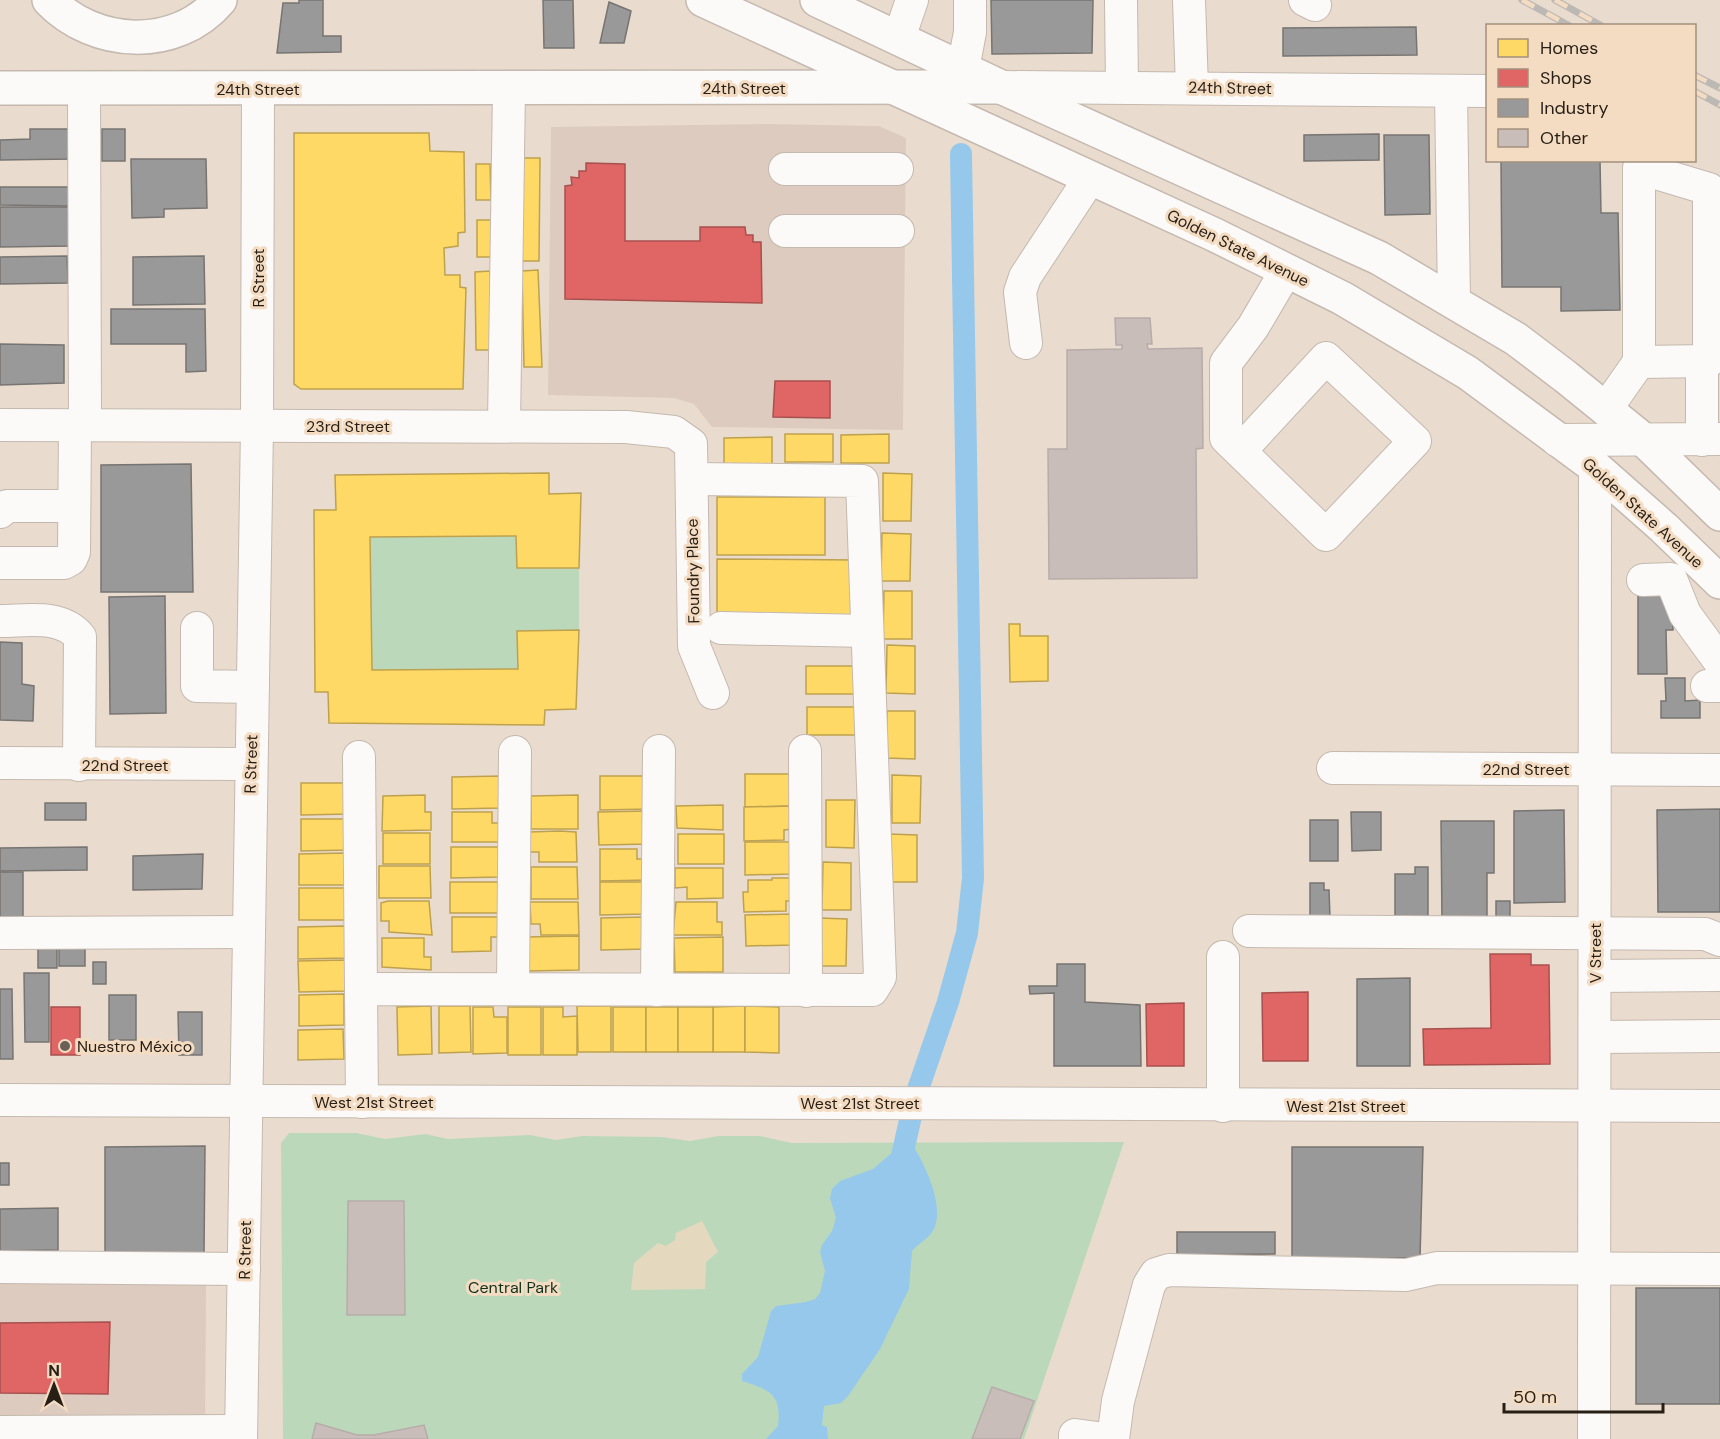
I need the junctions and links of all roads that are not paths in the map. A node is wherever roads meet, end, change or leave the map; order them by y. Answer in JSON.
{"nodes":[{"id":1,"x":49,"y":0,"type":"edge"},
{"id":2,"x":220,"y":0,"type":"edge"},
{"id":3,"x":703,"y":0,"type":"edge"},
{"id":4,"x":818,"y":0,"type":"edge"},
{"id":5,"x":912,"y":0,"type":"edge"},
{"id":6,"x":1121,"y":0,"type":"edge"},
{"id":7,"x":1190,"y":0,"type":"edge"},
{"id":8,"x":967,"y":1,"type":"edge"},
{"id":9,"x":899,"y":38,"type":"junction"},
{"id":10,"x":963,"y":69,"type":"junction"},
{"id":11,"x":894,"y":87,"type":"junction"},
{"id":12,"x":1001,"y":87,"type":"junction"},
{"id":13,"x":1122,"y":87,"type":"junction"},
{"id":14,"x":0,"y":88,"type":"edge"},
{"id":15,"x":1192,"y":88,"type":"junction"},
{"id":16,"x":84,"y":89,"type":"junction"},
{"id":17,"x":258,"y":89,"type":"junction"},
{"id":18,"x":509,"y":89,"type":"junction"},
{"id":19,"x":1451,"y":91,"type":"junction"},
{"id":20,"x":1486,"y":91,"type":"edge"},
{"id":21,"x":785,"y":169,"type":"dead end"},
{"id":22,"x":897,"y":169,"type":"dead end"},
{"id":23,"x":1090,"y":178,"type":"junction"},
{"id":24,"x":785,"y":231,"type":"dead end"},
{"id":25,"x":898,"y":231,"type":"dead end"},
{"id":26,"x":1286,"y":270,"type":"junction"},
{"id":27,"x":1454,"y":302,"type":"junction"},
{"id":28,"x":1026,"y":343,"type":"dead end"},
{"id":29,"x":1702,"y":361,"type":"junction"},
{"id":30,"x":1639,"y":362,"type":"junction"},
{"id":31,"x":1606,"y":409,"type":"junction"},
{"id":32,"x":0,"y":425,"type":"edge"},
{"id":33,"x":80,"y":425,"type":"junction"},
{"id":34,"x":504,"y":425,"type":"junction"},
{"id":35,"x":257,"y":427,"type":"junction"},
{"id":36,"x":1557,"y":440,"type":"junction"},
{"id":37,"x":1711,"y":440,"type":"edge"},
{"id":38,"x":1645,"y":441,"type":"junction"},
{"id":39,"x":691,"y":444,"type":"joint"},
{"id":40,"x":1240,"y":451,"type":"junction"},
{"id":41,"x":1595,"y":467,"type":"junction"},
{"id":42,"x":692,"y":479,"type":"junction"},
{"id":43,"x":74,"y":506,"type":"junction"},
{"id":44,"x":0,"y":512,"type":"edge"},
{"id":45,"x":1720,"y":514,"type":"edge"},
{"id":46,"x":0,"y":563,"type":"edge"},
{"id":47,"x":1643,"y":580,"type":"dead end"},
{"id":48,"x":1720,"y":582,"type":"edge"},
{"id":49,"x":0,"y":621,"type":"edge"},
{"id":50,"x":197,"y":628,"type":"dead end"},
{"id":51,"x":721,"y":628,"type":"dead end"},
{"id":52,"x":867,"y":631,"type":"junction"},
{"id":53,"x":1716,"y":678,"type":"edge"},
{"id":54,"x":253,"y":687,"type":"junction"},
{"id":55,"x":713,"y":693,"type":"dead end"},
{"id":56,"x":805,"y":750,"type":"dead end"},
{"id":57,"x":659,"y":751,"type":"dead end"},
{"id":58,"x":515,"y":752,"type":"dead end"},
{"id":59,"x":359,"y":757,"type":"dead end"},
{"id":60,"x":0,"y":763,"type":"edge"},
{"id":61,"x":250,"y":764,"type":"junction"},
{"id":62,"x":79,"y":765,"type":"junction"},
{"id":63,"x":1333,"y":768,"type":"dead end"},
{"id":64,"x":1595,"y":770,"type":"junction"},
{"id":65,"x":1720,"y":770,"type":"edge"},
{"id":66,"x":1248,"y":931,"type":"dead end"},
{"id":67,"x":247,"y":932,"type":"junction"},
{"id":68,"x":0,"y":933,"type":"edge"},
{"id":69,"x":1595,"y":933,"type":"junction"},
{"id":70,"x":1720,"y":940,"type":"edge"},
{"id":71,"x":1223,"y":957,"type":"dead end"},
{"id":72,"x":1595,"y":975,"type":"junction"},
{"id":73,"x":1720,"y":975,"type":"edge"},
{"id":74,"x":362,"y":989,"type":"junction"},
{"id":75,"x":513,"y":989,"type":"junction"},
{"id":76,"x":657,"y":990,"type":"junction"},
{"id":77,"x":806,"y":991,"type":"junction"},
{"id":78,"x":1720,"y":1036,"type":"edge"},
{"id":79,"x":1595,"y":1037,"type":"junction"},
{"id":80,"x":0,"y":1100,"type":"edge"},
{"id":81,"x":247,"y":1102,"type":"junction"},
{"id":82,"x":362,"y":1102,"type":"junction"},
{"id":83,"x":1223,"y":1106,"type":"junction"},
{"id":84,"x":1595,"y":1106,"type":"junction"},
{"id":85,"x":1720,"y":1106,"type":"edge"},
{"id":86,"x":0,"y":1267,"type":"edge"},
{"id":87,"x":1595,"y":1267,"type":"junction"},
{"id":88,"x":244,"y":1269,"type":"junction"},
{"id":89,"x":1720,"y":1269,"type":"edge"},
{"id":90,"x":0,"y":1432,"type":"edge"},
{"id":91,"x":241,"y":1435,"type":"edge"},
{"id":92,"x":1113,"y":1439,"type":"edge"},
{"id":93,"x":1594,"y":1439,"type":"edge"}],
"edges":[{"from":1,"to":2,"type":"main road"},
{"from":3,"to":11,"type":"main road","name":"Golden State Avenue"},
{"from":4,"to":9,"type":"main road"},
{"from":5,"to":9,"type":"street"},
{"from":6,"to":13,"type":"street"},
{"from":7,"to":15,"type":"street"},
{"from":8,"to":10,"type":"street"},
{"from":9,"to":10,"type":"main road"},
{"from":10,"to":12,"type":"main road"},
{"from":11,"to":12,"type":"main road","name":"24th Street"},
{"from":11,"to":18,"type":"main road","name":"24th Street"},
{"from":11,"to":23,"type":"main road","name":"Golden State Avenue"},
{"from":12,"to":13,"type":"street","name":"24th Street"},
{"from":12,"to":27,"type":"main road"},
{"from":13,"to":15,"type":"street","name":"24th Street"},
{"from":14,"to":16,"type":"main road","name":"24th Street"},
{"from":15,"to":19,"type":"street","name":"24th Street"},
{"from":16,"to":17,"type":"main road","name":"24th Street"},
{"from":16,"to":33,"type":"street"},
{"from":17,"to":18,"type":"main road","name":"24th Street"},
{"from":17,"to":35,"type":"street","name":"R Street"},
{"from":18,"to":34,"type":"street"},
{"from":19,"to":20,"type":"street","name":"24th Street"},
{"from":19,"to":27,"type":"street"},
{"from":21,"to":22,"type":"street"},
{"from":23,"to":26,"type":"main road","name":"Golden State Avenue"},
{"from":23,"to":28,"type":"street"},
{"from":24,"to":25,"type":"street"},
{"from":26,"to":36,"type":"main road","name":"Golden State Avenue"},
{"from":26,"to":40,"type":"street"},
{"from":27,"to":31,"type":"main road"},
{"from":29,"to":30,"type":"street"},
{"from":29,"to":30,"type":"street"},
{"from":29,"to":37,"type":"street"},
{"from":30,"to":31,"type":"street"},
{"from":31,"to":38,"type":"main road"},
{"from":32,"to":33,"type":"street","name":"23rd Street"},
{"from":33,"to":35,"type":"street","name":"23rd Street"},
{"from":33,"to":43,"type":"street"},
{"from":34,"to":35,"type":"street","name":"23rd Street"},
{"from":34,"to":39,"type":"street","name":"23rd Street"},
{"from":35,"to":54,"type":"street","name":"R Street"},
{"from":36,"to":38,"type":"street"},
{"from":36,"to":41,"type":"main road","name":"Golden State Avenue"},
{"from":37,"to":38,"type":"street"},
{"from":38,"to":45,"type":"main road"},
{"from":39,"to":42,"type":"street","name":"Foundry Place"},
{"from":40,"to":40,"type":"street"},
{"from":41,"to":48,"type":"main road","name":"Golden State Avenue"},
{"from":41,"to":64,"type":"street","name":"V Street"},
{"from":42,"to":52,"type":"street"},
{"from":42,"to":55,"type":"street","name":"Foundry Place"},
{"from":43,"to":44,"type":"street"},
{"from":43,"to":46,"type":"street"},
{"from":47,"to":53,"type":"street"},
{"from":49,"to":62,"type":"street"},
{"from":50,"to":54,"type":"street"},
{"from":51,"to":52,"type":"street"},
{"from":52,"to":77,"type":"street"},
{"from":54,"to":61,"type":"street","name":"R Street"},
{"from":56,"to":77,"type":"street"},
{"from":57,"to":76,"type":"street"},
{"from":58,"to":75,"type":"street"},
{"from":59,"to":74,"type":"street"},
{"from":60,"to":62,"type":"street","name":"22nd Street"},
{"from":61,"to":62,"type":"street","name":"22nd Street"},
{"from":61,"to":67,"type":"street","name":"R Street"},
{"from":63,"to":64,"type":"street","name":"22nd Street"},
{"from":64,"to":65,"type":"street","name":"22nd Street"},
{"from":64,"to":69,"type":"street","name":"V Street"},
{"from":66,"to":69,"type":"street"},
{"from":67,"to":68,"type":"street"},
{"from":67,"to":81,"type":"street","name":"R Street"},
{"from":69,"to":70,"type":"street"},
{"from":69,"to":72,"type":"street","name":"V Street"},
{"from":71,"to":83,"type":"street"},
{"from":72,"to":73,"type":"street"},
{"from":72,"to":79,"type":"street","name":"V Street"},
{"from":74,"to":75,"type":"street"},
{"from":74,"to":82,"type":"street"},
{"from":75,"to":76,"type":"street"},
{"from":76,"to":77,"type":"street"},
{"from":78,"to":79,"type":"street"},
{"from":79,"to":84,"type":"street","name":"V Street"},
{"from":80,"to":81,"type":"street","name":"West 21st Street"},
{"from":81,"to":82,"type":"street","name":"West 21st Street"},
{"from":81,"to":88,"type":"street","name":"R Street"},
{"from":82,"to":83,"type":"street","name":"West 21st Street"},
{"from":83,"to":84,"type":"street","name":"West 21st Street"},
{"from":84,"to":85,"type":"street","name":"West 21st Street"},
{"from":84,"to":87,"type":"street","name":"V Street"},
{"from":86,"to":88,"type":"street"},
{"from":87,"to":89,"type":"street"},
{"from":87,"to":92,"type":"street"},
{"from":87,"to":93,"type":"street","name":"V Street"},
{"from":88,"to":91,"type":"street","name":"R Street"},
{"from":90,"to":91,"type":"street"}]}
